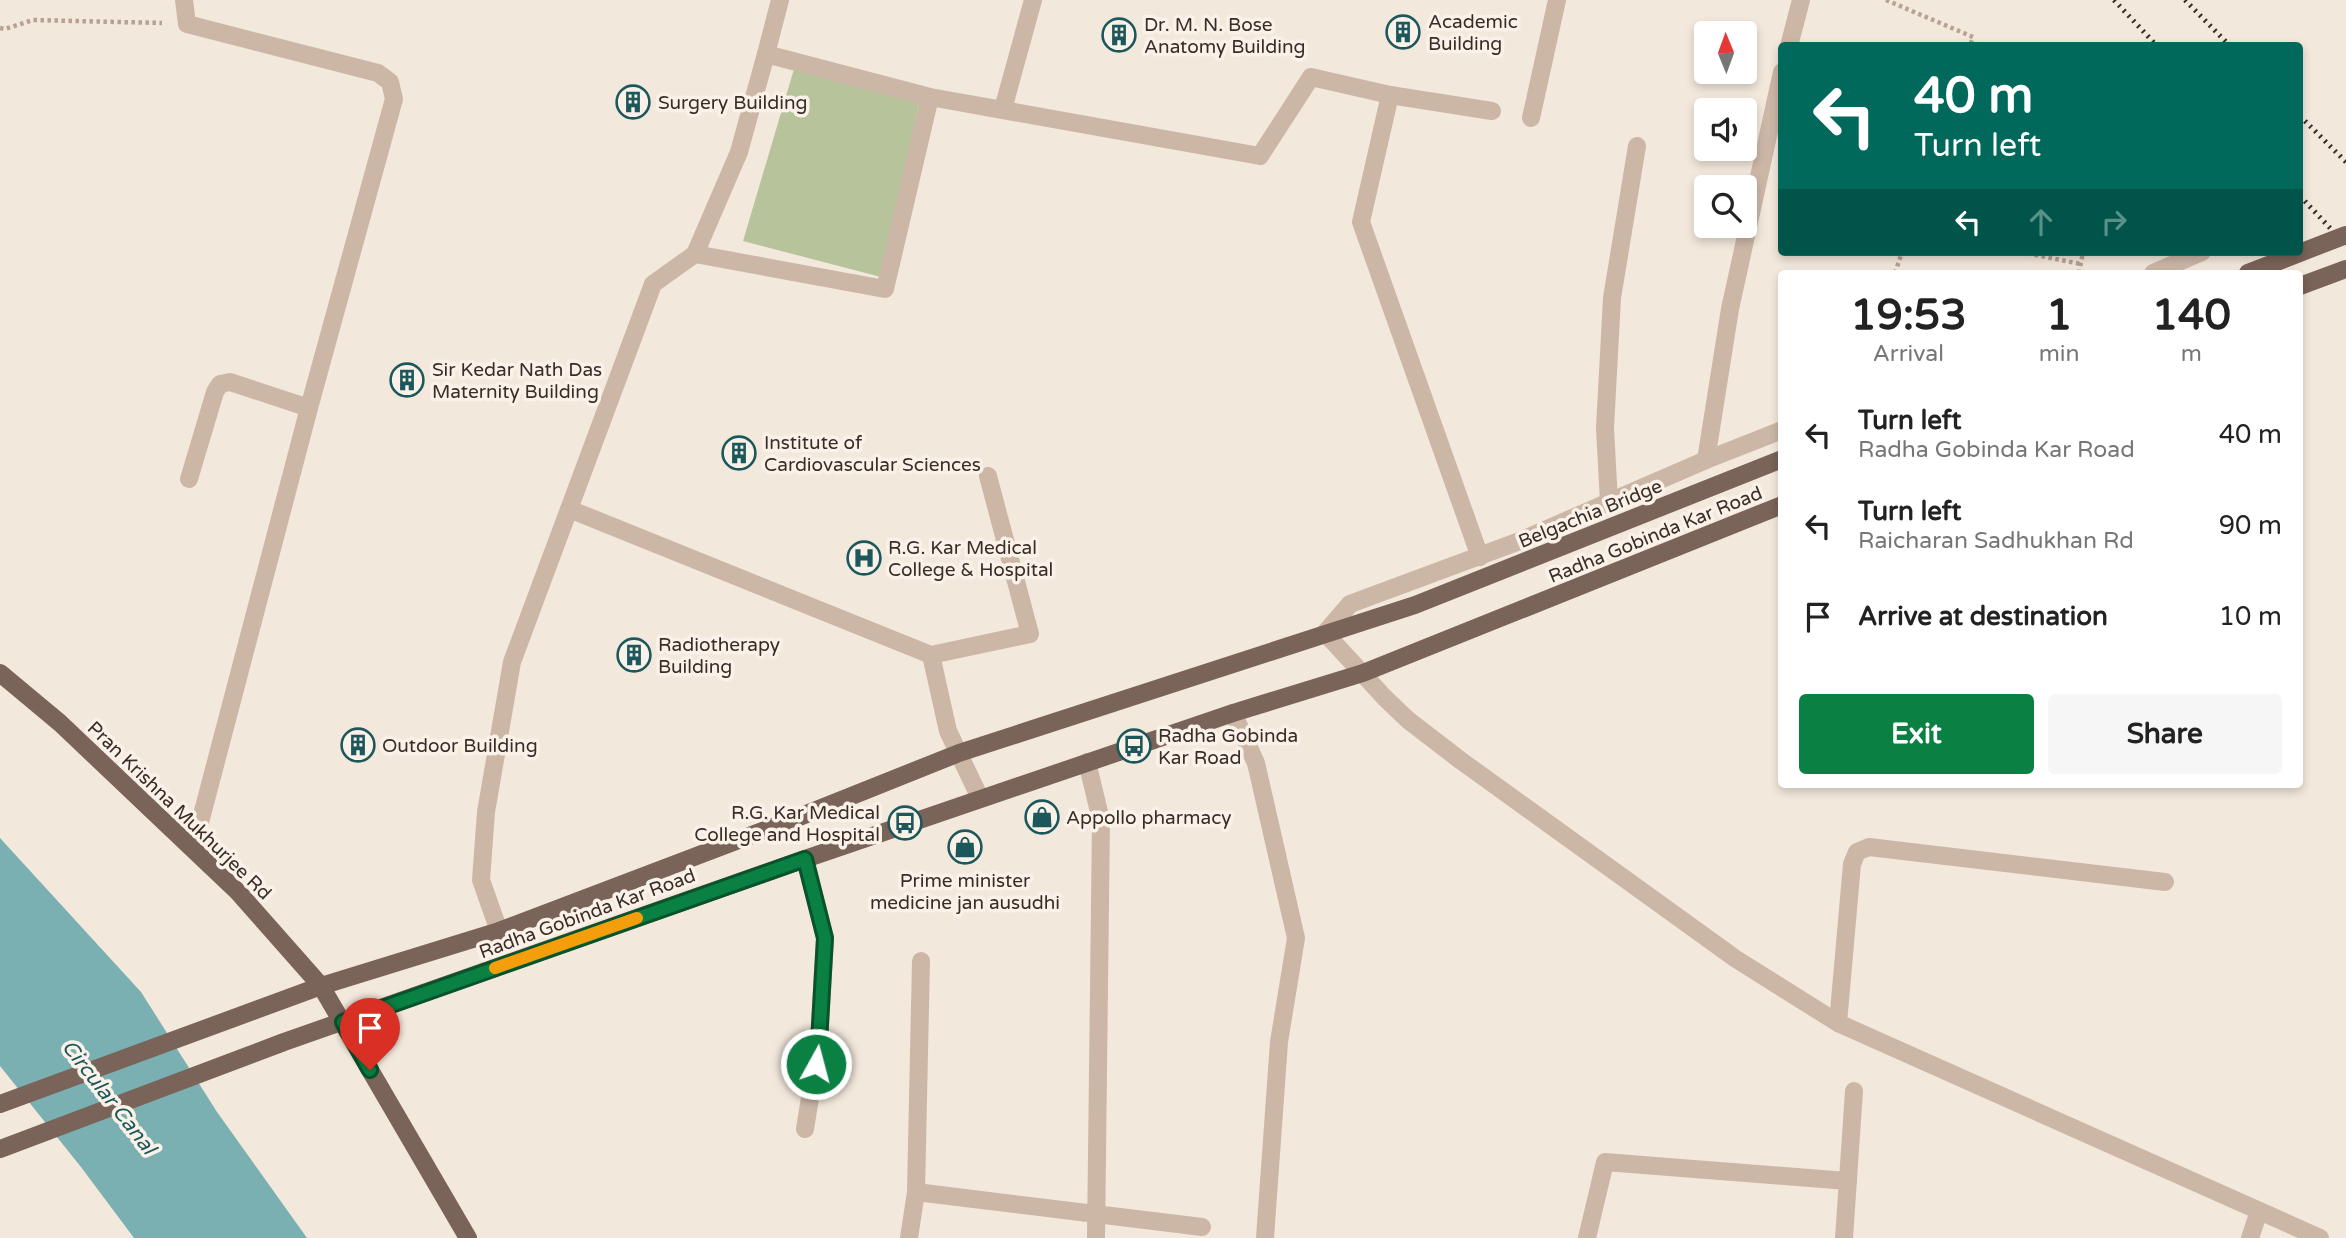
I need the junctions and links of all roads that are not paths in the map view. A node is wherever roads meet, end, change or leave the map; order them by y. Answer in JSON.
{"nodes":[{"id":1,"x":184,"y":0,"type":"edge"},
{"id":2,"x":780,"y":0,"type":"edge"},
{"id":3,"x":1033,"y":0,"type":"edge"},
{"id":4,"x":1557,"y":0,"type":"edge"},
{"id":5,"x":1801,"y":0,"type":"edge"},
{"id":6,"x":1790,"y":42,"type":"edge"},
{"id":7,"x":766,"y":54,"type":"junction"},
{"id":8,"x":1778,"y":90,"type":"edge"},
{"id":9,"x":1390,"y":94,"type":"junction"},
{"id":10,"x":930,"y":97,"type":"junction"},
{"id":11,"x":1003,"y":109,"type":"junction"},
{"id":12,"x":1492,"y":111,"type":"dead end"},
{"id":13,"x":1531,"y":118,"type":"dead end"},
{"id":14,"x":1637,"y":146,"type":"dead end"},
{"id":15,"x":2346,"y":235,"type":"edge"},
{"id":16,"x":2303,"y":252,"type":"edge"},
{"id":17,"x":695,"y":254,"type":"junction"},
{"id":18,"x":2193,"y":256,"type":"edge"},
{"id":19,"x":2292,"y":256,"type":"edge"},
{"id":20,"x":2346,"y":269,"type":"edge"},
{"id":21,"x":2161,"y":270,"type":"edge"},
{"id":22,"x":2256,"y":270,"type":"edge"},
{"id":23,"x":2303,"y":285,"type":"edge"},
{"id":24,"x":309,"y":408,"type":"junction"},
{"id":25,"x":1778,"y":431,"type":"edge"},
{"id":26,"x":1706,"y":460,"type":"junction"},
{"id":27,"x":1778,"y":461,"type":"edge"},
{"id":28,"x":988,"y":476,"type":"dead end"},
{"id":29,"x":189,"y":479,"type":"dead end"},
{"id":30,"x":1609,"y":502,"type":"junction"},
{"id":31,"x":1778,"y":507,"type":"edge"},
{"id":32,"x":569,"y":509,"type":"junction"},
{"id":33,"x":1480,"y":557,"type":"junction"},
{"id":34,"x":1415,"y":605,"type":"joint"},
{"id":35,"x":1325,"y":633,"type":"junction"},
{"id":36,"x":931,"y":655,"type":"junction"},
{"id":37,"x":0,"y":673,"type":"edge"},
{"id":38,"x":1363,"y":673,"type":"junction"},
{"id":39,"x":1233,"y":713,"type":"junction"},
{"id":40,"x":959,"y":753,"type":"junction"},
{"id":41,"x":1087,"y":762,"type":"junction"},
{"id":42,"x":980,"y":798,"type":"junction"},
{"id":43,"x":193,"y":849,"type":"junction"},
{"id":44,"x":805,"y":859,"type":"junction"},
{"id":45,"x":2165,"y":882,"type":"dead end"},
{"id":46,"x":499,"y":931,"type":"junction"},
{"id":47,"x":921,"y":961,"type":"dead end"},
{"id":48,"x":321,"y":986,"type":"junction"},
{"id":49,"x":343,"y":1022,"type":"junction"},
{"id":50,"x":1838,"y":1024,"type":"junction"},
{"id":51,"x":1854,"y":1091,"type":"dead end"},
{"id":52,"x":0,"y":1104,"type":"edge"},
{"id":53,"x":806,"y":1129,"type":"dead end"},
{"id":54,"x":0,"y":1149,"type":"edge"},
{"id":55,"x":1848,"y":1181,"type":"junction"},
{"id":56,"x":916,"y":1192,"type":"junction"},
{"id":57,"x":2259,"y":1211,"type":"junction"},
{"id":58,"x":1097,"y":1213,"type":"junction"},
{"id":59,"x":1202,"y":1227,"type":"dead end"},
{"id":60,"x":468,"y":1238,"type":"edge"},
{"id":61,"x":909,"y":1238,"type":"edge"},
{"id":62,"x":1096,"y":1238,"type":"edge"},
{"id":63,"x":1265,"y":1238,"type":"edge"},
{"id":64,"x":1587,"y":1238,"type":"edge"},
{"id":65,"x":1844,"y":1238,"type":"edge"},
{"id":66,"x":2250,"y":1238,"type":"edge"},
{"id":67,"x":2320,"y":1238,"type":"edge"}],
"edges":[{"from":1,"to":24,"type":"street"},
{"from":2,"to":7,"type":"street"},
{"from":3,"to":11,"type":"street"},
{"from":4,"to":13,"type":"street"},
{"from":5,"to":6,"type":"street"},
{"from":7,"to":10,"type":"street"},
{"from":7,"to":17,"type":"street"},
{"from":8,"to":26,"type":"street"},
{"from":9,"to":11,"type":"street"},
{"from":9,"to":12,"type":"street"},
{"from":9,"to":33,"type":"street"},
{"from":10,"to":11,"type":"street"},
{"from":10,"to":17,"type":"street"},
{"from":14,"to":30,"type":"street"},
{"from":15,"to":16,"type":"main road","bridge":true},
{"from":17,"to":32,"type":"street"},
{"from":18,"to":21,"type":"street"},
{"from":19,"to":22,"type":"main road","bridge":true},
{"from":20,"to":23,"type":"main road"},
{"from":24,"to":29,"type":"street"},
{"from":24,"to":43,"type":"street"},
{"from":25,"to":26,"type":"street"},
{"from":26,"to":30,"type":"street"},
{"from":27,"to":34,"type":"main road","name":"Belgachia Bridge"},
{"from":28,"to":36,"type":"street"},
{"from":30,"to":33,"type":"street"},
{"from":31,"to":38,"type":"main road","name":"Radha Gobinda Kar Road"},
{"from":32,"to":36,"type":"street"},
{"from":32,"to":46,"type":"street"},
{"from":33,"to":35,"type":"street"},
{"from":34,"to":35,"type":"main road","name":"Radha Gobinda Kar Road"},
{"from":35,"to":38,"type":"street"},
{"from":35,"to":40,"type":"main road","name":"Radha Gobinda Kar Road"},
{"from":36,"to":40,"type":"street"},
{"from":37,"to":43,"type":"main road","name":"Pran Krishna Mukhurjee Rd"},
{"from":38,"to":39,"type":"main road","name":"Radha Gobinda Kar Road"},
{"from":38,"to":50,"type":"street"},
{"from":39,"to":41,"type":"main road","name":"Radha Gobinda Kar Road"},
{"from":39,"to":63,"type":"street"},
{"from":40,"to":42,"type":"street"},
{"from":40,"to":46,"type":"main road","name":"Radha Gobinda Kar Road"},
{"from":41,"to":42,"type":"main road","name":"Radha Gobinda Kar Road"},
{"from":41,"to":58,"type":"street"},
{"from":42,"to":44,"type":"main road","name":"Radha Gobinda Kar Road"},
{"from":43,"to":48,"type":"main road","name":"Pran Krishna Mukhurjee Rd"},
{"from":44,"to":49,"type":"main road","name":"Radha Gobinda Kar Road"},
{"from":44,"to":53,"type":"street"},
{"from":45,"to":50,"type":"street"},
{"from":46,"to":48,"type":"main road","name":"Radha Gobinda Kar Road"},
{"from":47,"to":56,"type":"street"},
{"from":48,"to":49,"type":"main road","name":"Pran Krishna Mukhurjee Rd"},
{"from":48,"to":52,"type":"main road","name":"Radha Gobinda Kar Road"},
{"from":49,"to":54,"type":"main road","name":"Radha Gobinda Kar Road"},
{"from":49,"to":60,"type":"main road","name":"Pran Krishna Mukhurjee Rd"},
{"from":50,"to":57,"type":"street"},
{"from":51,"to":55,"type":"street"},
{"from":55,"to":64,"type":"street"},
{"from":55,"to":65,"type":"street"},
{"from":56,"to":58,"type":"street"},
{"from":56,"to":61,"type":"street"},
{"from":57,"to":66,"type":"street"},
{"from":57,"to":67,"type":"street"},
{"from":58,"to":59,"type":"street"},
{"from":58,"to":62,"type":"street"}]}
